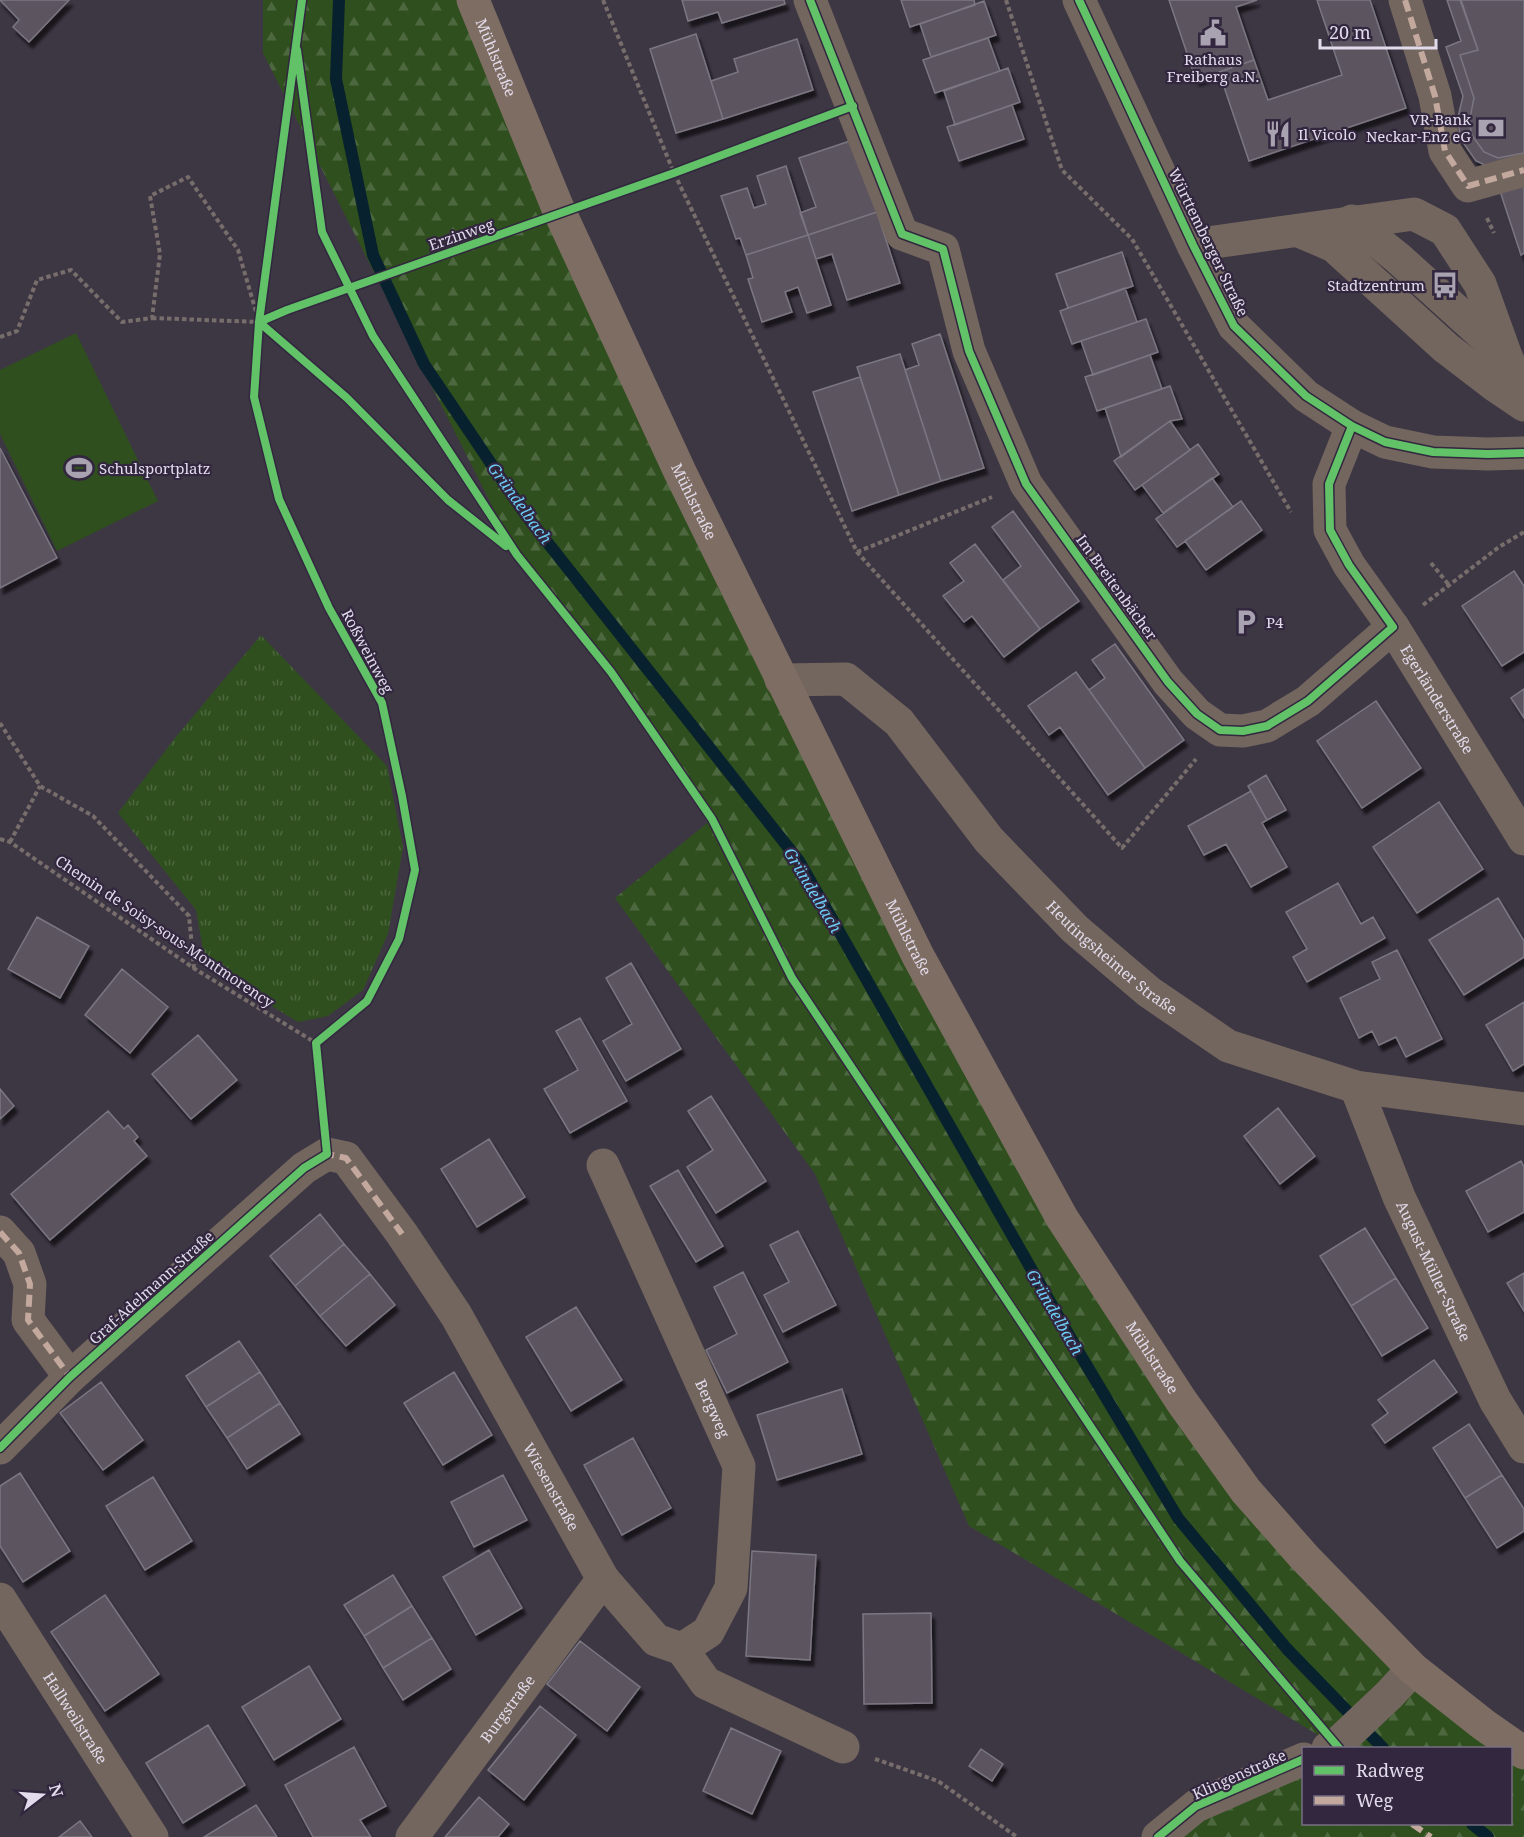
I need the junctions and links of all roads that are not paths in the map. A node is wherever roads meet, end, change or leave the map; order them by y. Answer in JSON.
{"nodes":[{"id":1,"x":473,"y":0,"type":"edge"},
{"id":2,"x":810,"y":0,"type":"edge"},
{"id":3,"x":1079,"y":0,"type":"edge"},
{"id":4,"x":1405,"y":0,"type":"edge"},
{"id":5,"x":1524,"y":170,"type":"edge"},
{"id":6,"x":1352,"y":221,"type":"junction"},
{"id":7,"x":1299,"y":231,"type":"junction"},
{"id":8,"x":1193,"y":245,"type":"junction"},
{"id":9,"x":1506,"y":356,"type":"junction"},
{"id":10,"x":1524,"y":396,"type":"edge"},
{"id":11,"x":1524,"y":405,"type":"edge"},
{"id":12,"x":1352,"y":426,"type":"junction"},
{"id":13,"x":1524,"y":453,"type":"edge"},
{"id":14,"x":1393,"y":627,"type":"junction"},
{"id":15,"x":781,"y":680,"type":"junction"},
{"id":16,"x":1524,"y":839,"type":"edge"},
{"id":17,"x":1356,"y":1087,"type":"junction"},
{"id":18,"x":1524,"y":1110,"type":"edge"},
{"id":19,"x":327,"y":1154,"type":"joint"},
{"id":20,"x":603,"y":1165,"type":"dead end"},
{"id":21,"x":0,"y":1232,"type":"edge"},
{"id":22,"x":70,"y":1377,"type":"junction"},
{"id":23,"x":1524,"y":1447,"type":"edge"},
{"id":24,"x":0,"y":1448,"type":"edge"},
{"id":25,"x":603,"y":1579,"type":"junction"},
{"id":26,"x":0,"y":1599,"type":"edge"},
{"id":27,"x":682,"y":1648,"type":"junction"},
{"id":28,"x":1413,"y":1669,"type":"junction"},
{"id":29,"x":843,"y":1747,"type":"road end"},
{"id":30,"x":1332,"y":1747,"type":"edge"},
{"id":31,"x":1524,"y":1753,"type":"edge"},
{"id":32,"x":1302,"y":1760,"type":"edge"},
{"id":33,"x":152,"y":1837,"type":"edge"},
{"id":34,"x":412,"y":1837,"type":"edge"},
{"id":35,"x":1158,"y":1837,"type":"edge"}],
"edges":[{"from":1,"to":15,"type":"main road","name":"Mühlstraße"},
{"from":2,"to":14,"type":"street","name":"Im Breitenbächer"},
{"from":3,"to":8,"type":"street","name":"Württemberger Straße"},
{"from":4,"to":5,"type":"street"},
{"from":6,"to":7,"type":"street"},
{"from":6,"to":9,"type":"street"},
{"from":6,"to":9,"type":"street"},
{"from":7,"to":8,"type":"street"},
{"from":7,"to":11,"type":"street"},
{"from":8,"to":12,"type":"street","name":"Württemberger Straße"},
{"from":9,"to":10,"type":"street"},
{"from":12,"to":13,"type":"street","name":"Württemberger Straße"},
{"from":12,"to":14,"type":"street","name":"Egerländerstraße"},
{"from":14,"to":16,"type":"street","name":"Egerländerstraße"},
{"from":15,"to":17,"type":"street","name":"Heutingsheimer Straße"},
{"from":15,"to":28,"type":"main road","name":"Mühlstraße"},
{"from":17,"to":18,"type":"street","name":"Heutingsheimer Straße"},
{"from":17,"to":23,"type":"street","name":"August-Müller-Straße"},
{"from":19,"to":22,"type":"street","name":"Graf-Adelmann-Straße"},
{"from":19,"to":25,"type":"street","name":"Wiesenstraße"},
{"from":20,"to":27,"type":"street","name":"Bergweg"},
{"from":21,"to":22,"type":"street"},
{"from":22,"to":24,"type":"street","name":"Graf-Adelmann-Straße"},
{"from":25,"to":27,"type":"street","name":"Wiesenstraße"},
{"from":25,"to":34,"type":"street","name":"Burgstraße"},
{"from":26,"to":33,"type":"street","name":"Hallweilstraße"},
{"from":27,"to":29,"type":"street"},
{"from":28,"to":30,"type":"street"},
{"from":28,"to":31,"type":"main road","name":"Mühlstraße"},
{"from":32,"to":35,"type":"street","name":"Klingenstraße"}]}
